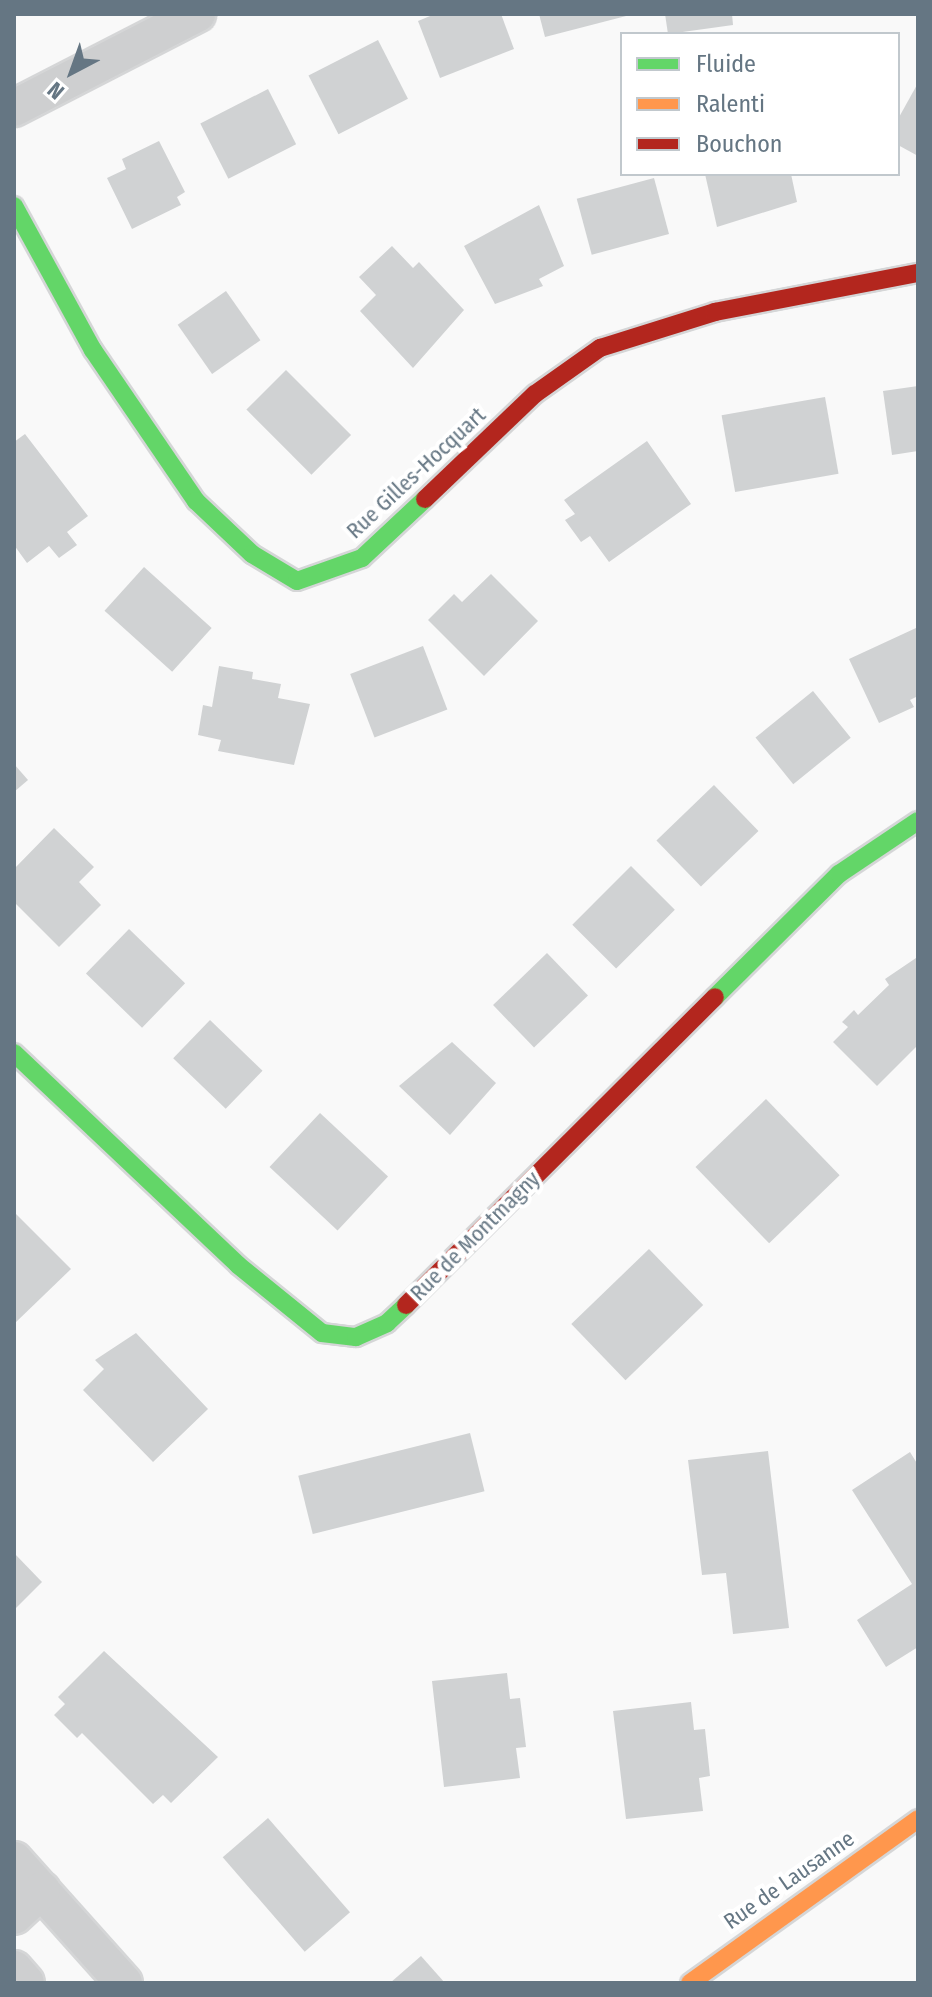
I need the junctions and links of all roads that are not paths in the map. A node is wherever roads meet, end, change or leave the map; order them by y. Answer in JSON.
{"nodes":[{"id":1,"x":197,"y":14,"type":"edge"},
{"id":2,"x":14,"y":108,"type":"edge"},
{"id":3,"x":14,"y":206,"type":"edge"},
{"id":4,"x":918,"y":273,"type":"edge"},
{"id":5,"x":918,"y":821,"type":"edge"},
{"id":6,"x":14,"y":1053,"type":"edge"},
{"id":7,"x":918,"y":1819,"type":"edge"},
{"id":8,"x":14,"y":1860,"type":"edge"},
{"id":9,"x":42,"y":1890,"type":"junction"},
{"id":10,"x":14,"y":1916,"type":"edge"},
{"id":11,"x":14,"y":1969,"type":"edge"},
{"id":12,"x":26,"y":1983,"type":"edge"},
{"id":13,"x":124,"y":1983,"type":"edge"},
{"id":14,"x":690,"y":1983,"type":"edge"}],
"edges":[{"from":1,"to":2,"type":"street"},
{"from":3,"to":4,"type":"street","name":"Rue Gilles-Hocquart"},
{"from":5,"to":6,"type":"street","name":"Rue de Montmagny"},
{"from":7,"to":14,"type":"street","name":"Rue de Lausanne"},
{"from":8,"to":9,"type":"street"},
{"from":9,"to":10,"type":"street"},
{"from":9,"to":13,"type":"street"},
{"from":11,"to":12,"type":"street"}]}
